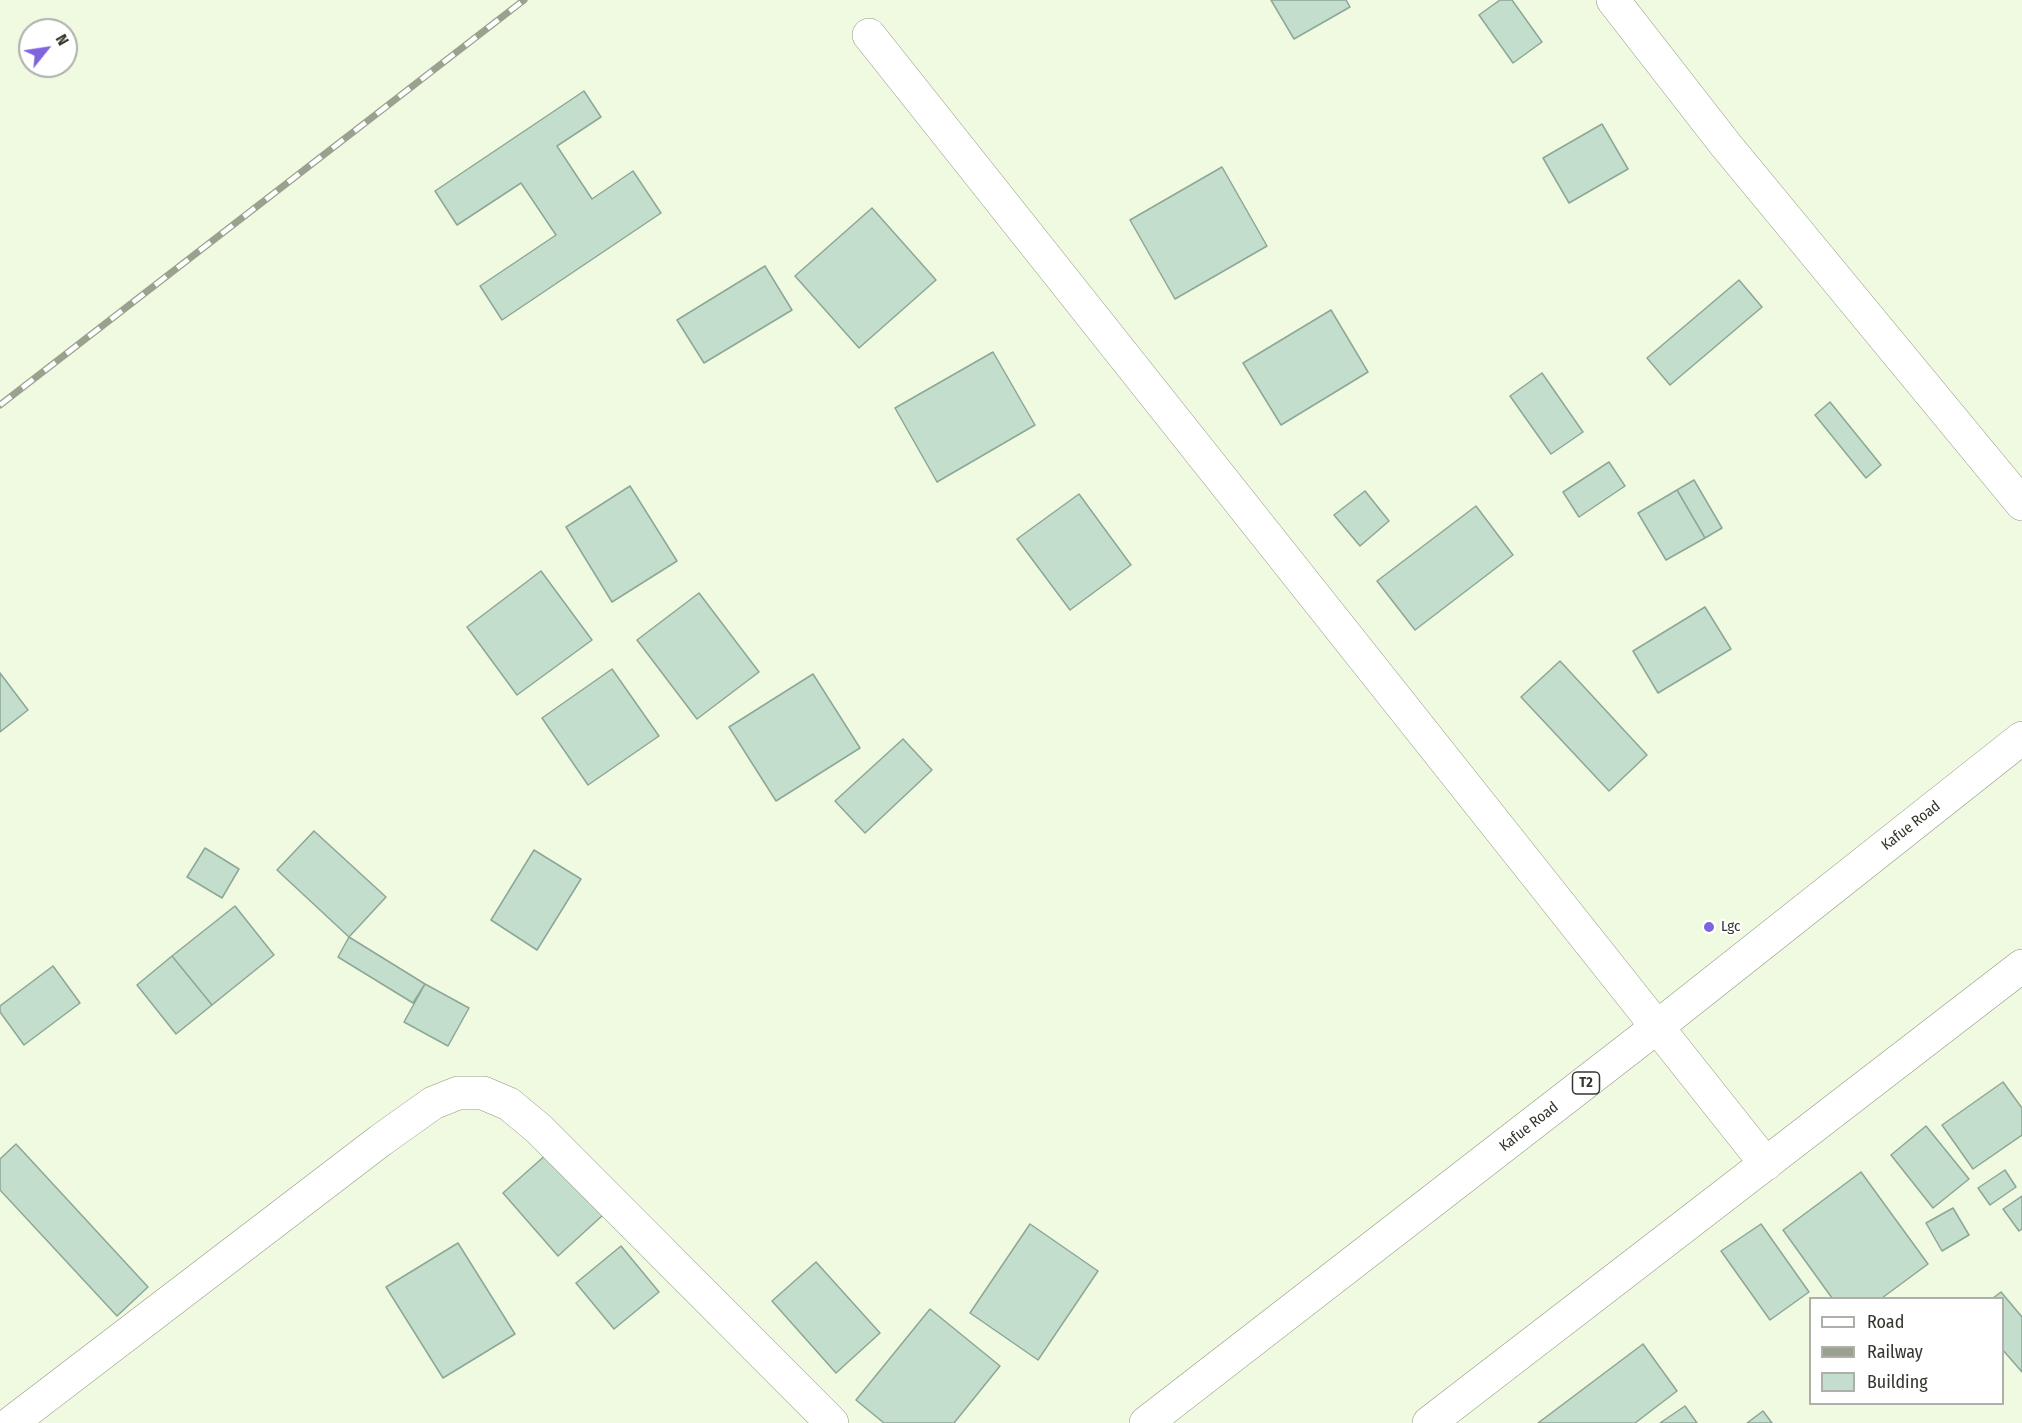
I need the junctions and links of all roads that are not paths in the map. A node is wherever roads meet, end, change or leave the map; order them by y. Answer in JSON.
{"nodes":[{"id":1,"x":1613,"y":0,"type":"edge"},
{"id":2,"x":869,"y":35,"type":"dead end"},
{"id":3,"x":2022,"y":504,"type":"edge"},
{"id":4,"x":2022,"y":738,"type":"edge"},
{"id":5,"x":2022,"y":966,"type":"edge"},
{"id":6,"x":1657,"y":1028,"type":"junction"},
{"id":7,"x":1766,"y":1164,"type":"junction"},
{"id":8,"x":10,"y":1423,"type":"edge"},
{"id":9,"x":832,"y":1423,"type":"edge"},
{"id":10,"x":1146,"y":1423,"type":"edge"},
{"id":11,"x":1429,"y":1423,"type":"edge"}],
"edges":[{"from":1,"to":3,"type":"main road"},
{"from":2,"to":6,"type":"main road"},
{"from":4,"to":6,"type":"main road","name":"Kafue Road","number":"T2"},
{"from":5,"to":7,"type":"main road"},
{"from":6,"to":7,"type":"main road"},
{"from":6,"to":10,"type":"main road","name":"Kafue Road","number":"T2"},
{"from":7,"to":11,"type":"main road"},
{"from":8,"to":9,"type":"main road"}]}
